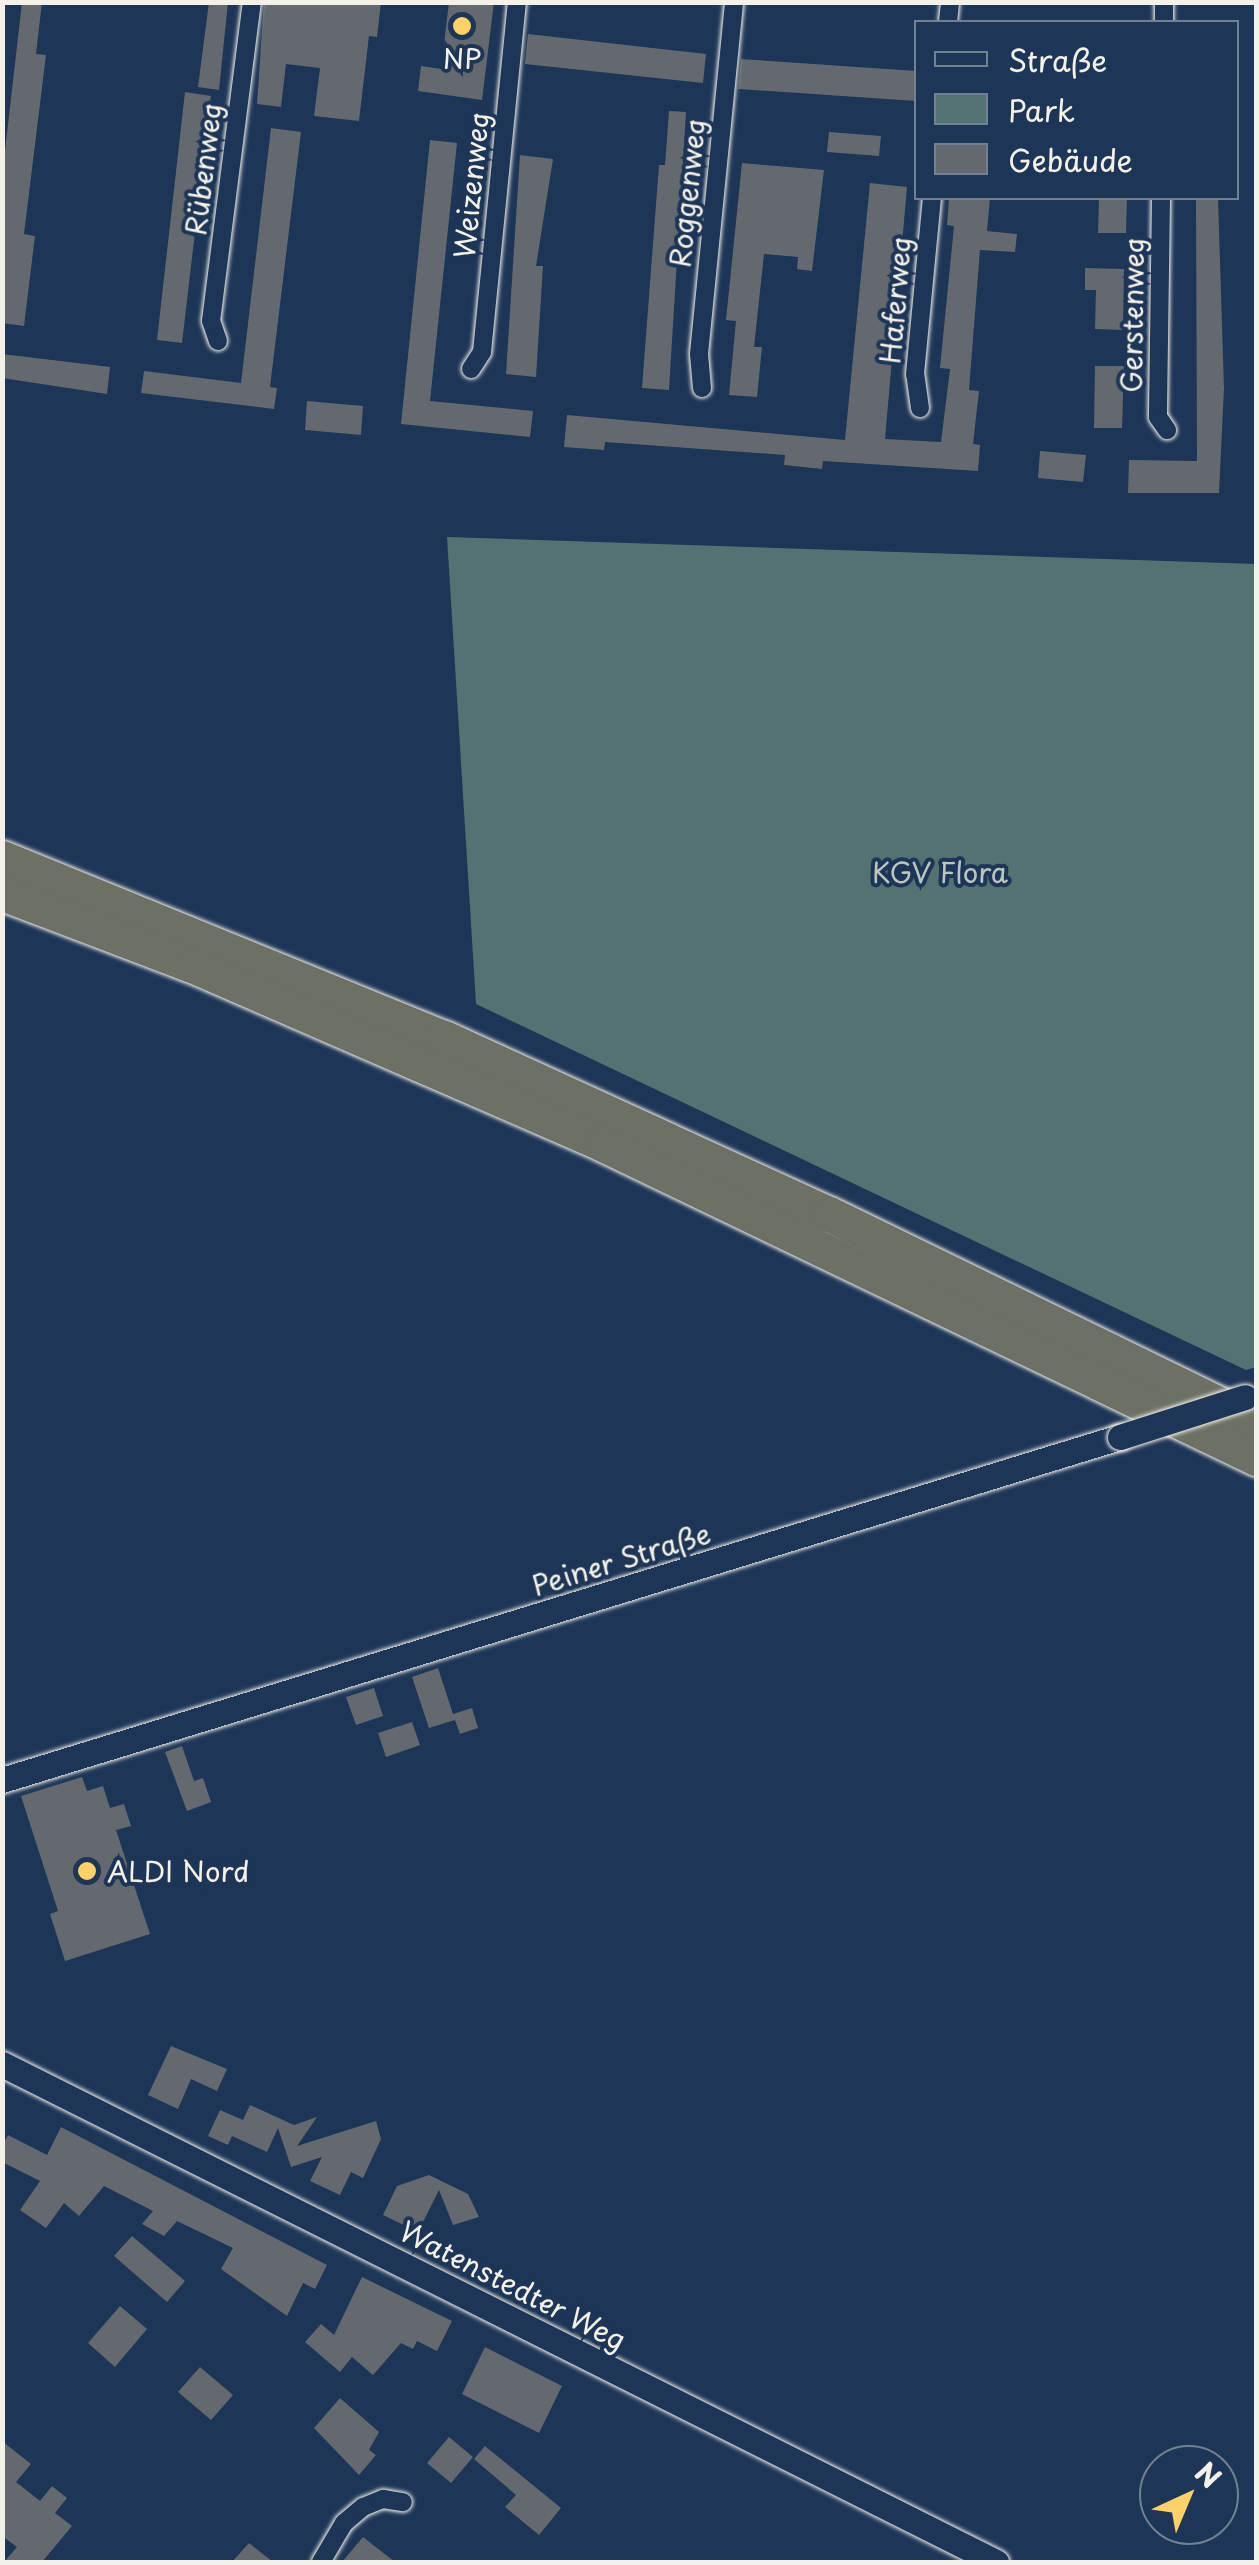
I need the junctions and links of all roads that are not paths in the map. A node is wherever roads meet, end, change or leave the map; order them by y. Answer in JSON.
{"nodes":[{"id":1,"x":252,"y":2,"type":"edge"},
{"id":2,"x":518,"y":2,"type":"edge"},
{"id":3,"x":734,"y":2,"type":"edge"},
{"id":4,"x":932,"y":200,"type":"edge"},
{"id":5,"x":1162,"y":200,"type":"edge"},
{"id":6,"x":218,"y":341,"type":"dead end"},
{"id":7,"x":470,"y":369,"type":"dead end"},
{"id":8,"x":702,"y":388,"type":"dead end"},
{"id":9,"x":920,"y":408,"type":"dead end"},
{"id":10,"x":1168,"y":430,"type":"dead end"},
{"id":11,"x":2,"y":858,"type":"edge"},
{"id":12,"x":2,"y":893,"type":"edge"},
{"id":13,"x":1253,"y":1405,"type":"edge"},
{"id":14,"x":1256,"y":1458,"type":"edge"},
{"id":15,"x":2,"y":1780,"type":"edge"},
{"id":16,"x":2,"y":2064,"type":"edge"},
{"id":17,"x":404,"y":2502,"type":"dead end"},
{"id":18,"x":320,"y":2562,"type":"edge"},
{"id":19,"x":996,"y":2562,"type":"edge"}],
"edges":[{"from":1,"to":6,"type":"street","name":"Rübenweg"},
{"from":2,"to":7,"type":"street","name":"Weizenweg"},
{"from":3,"to":8,"type":"street","name":"Roggenweg"},
{"from":4,"to":9,"type":"street","name":"Haferweg"},
{"from":5,"to":10,"type":"street","name":"Gerstenweg"},
{"from":11,"to":13,"type":"highway"},
{"from":12,"to":14,"type":"highway"},
{"from":13,"to":15,"type":"street","name":"Peiner Straße","bridge":true},
{"from":16,"to":19,"type":"street","name":"Watenstedter Weg"},
{"from":17,"to":18,"type":"street"}]}
